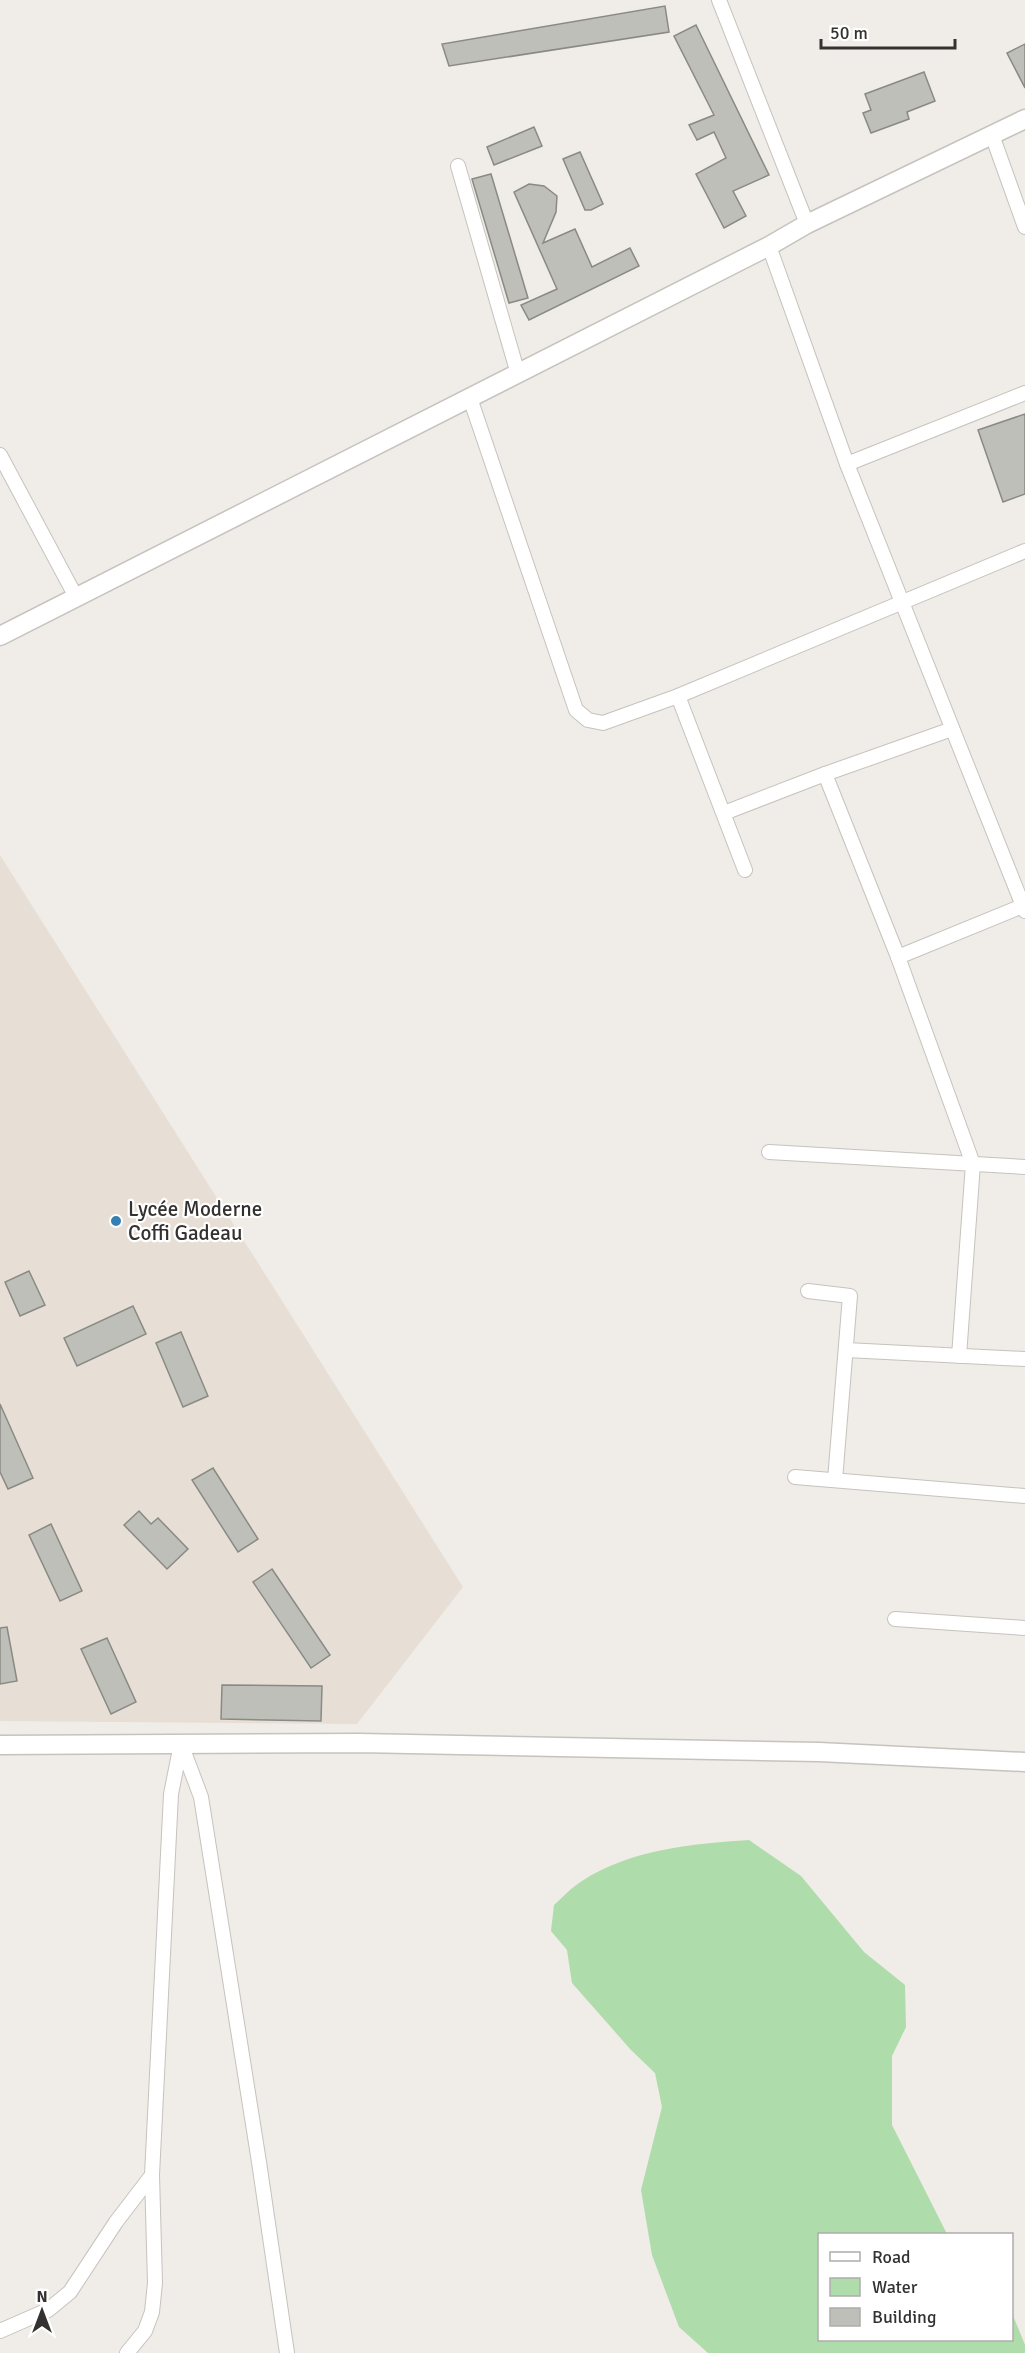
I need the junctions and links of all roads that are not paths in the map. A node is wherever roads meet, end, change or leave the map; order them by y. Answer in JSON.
{"nodes":[{"id":1,"x":719,"y":0,"type":"edge"},
{"id":2,"x":1025,"y":119,"type":"edge"},
{"id":3,"x":992,"y":135,"type":"junction"},
{"id":4,"x":458,"y":166,"type":"dead end"},
{"id":5,"x":807,"y":224,"type":"junction"},
{"id":6,"x":1025,"y":227,"type":"edge"},
{"id":7,"x":769,"y":246,"type":"junction"},
{"id":8,"x":518,"y":374,"type":"junction"},
{"id":9,"x":1025,"y":393,"type":"edge"},
{"id":10,"x":470,"y":398,"type":"junction"},
{"id":11,"x":0,"y":455,"type":"edge"},
{"id":12,"x":847,"y":464,"type":"junction"},
{"id":13,"x":1025,"y":552,"type":"edge"},
{"id":14,"x":76,"y":597,"type":"junction"},
{"id":15,"x":903,"y":603,"type":"junction"},
{"id":16,"x":0,"y":636,"type":"edge"},
{"id":17,"x":678,"y":696,"type":"junction"},
{"id":18,"x":952,"y":729,"type":"junction"},
{"id":19,"x":825,"y":774,"type":"junction"},
{"id":20,"x":724,"y":813,"type":"junction"},
{"id":21,"x":745,"y":870,"type":"dead end"},
{"id":22,"x":1024,"y":907,"type":"edge"},
{"id":23,"x":898,"y":957,"type":"junction"},
{"id":24,"x":769,"y":1152,"type":"dead end"},
{"id":25,"x":973,"y":1164,"type":"junction"},
{"id":26,"x":1025,"y":1167,"type":"edge"},
{"id":27,"x":808,"y":1292,"type":"dead end"},
{"id":28,"x":846,"y":1350,"type":"junction"},
{"id":29,"x":959,"y":1356,"type":"junction"},
{"id":30,"x":1025,"y":1359,"type":"edge"},
{"id":31,"x":795,"y":1477,"type":"dead end"},
{"id":32,"x":835,"y":1480,"type":"junction"},
{"id":33,"x":1025,"y":1496,"type":"edge"},
{"id":34,"x":895,"y":1618,"type":"dead end"},
{"id":35,"x":1025,"y":1628,"type":"edge"},
{"id":36,"x":182,"y":1744,"type":"junction"},
{"id":37,"x":0,"y":1745,"type":"edge"},
{"id":38,"x":1025,"y":1762,"type":"edge"},
{"id":39,"x":152,"y":2175,"type":"junction"},
{"id":40,"x":0,"y":2331,"type":"edge"},
{"id":41,"x":127,"y":2353,"type":"edge"},
{"id":42,"x":287,"y":2353,"type":"edge"}],
"edges":[{"from":1,"to":5,"type":"street"},
{"from":2,"to":3,"type":"street"},
{"from":3,"to":5,"type":"street"},
{"from":3,"to":6,"type":"street"},
{"from":4,"to":8,"type":"street"},
{"from":5,"to":7,"type":"street"},
{"from":7,"to":8,"type":"street"},
{"from":7,"to":12,"type":"street"},
{"from":8,"to":10,"type":"street"},
{"from":9,"to":12,"type":"street"},
{"from":10,"to":14,"type":"street"},
{"from":10,"to":17,"type":"street"},
{"from":11,"to":14,"type":"street"},
{"from":12,"to":15,"type":"street"},
{"from":13,"to":15,"type":"street"},
{"from":14,"to":16,"type":"street"},
{"from":15,"to":17,"type":"street"},
{"from":15,"to":18,"type":"street"},
{"from":17,"to":20,"type":"street"},
{"from":18,"to":19,"type":"street"},
{"from":18,"to":22,"type":"street"},
{"from":19,"to":20,"type":"street"},
{"from":19,"to":23,"type":"street"},
{"from":20,"to":21,"type":"street"},
{"from":22,"to":23,"type":"street"},
{"from":23,"to":25,"type":"street"},
{"from":24,"to":25,"type":"street"},
{"from":25,"to":26,"type":"street"},
{"from":25,"to":29,"type":"street"},
{"from":27,"to":28,"type":"street"},
{"from":28,"to":29,"type":"street"},
{"from":28,"to":32,"type":"street"},
{"from":29,"to":30,"type":"street"},
{"from":31,"to":32,"type":"street"},
{"from":32,"to":33,"type":"street"},
{"from":34,"to":35,"type":"street"},
{"from":36,"to":37,"type":"street"},
{"from":36,"to":38,"type":"street"},
{"from":36,"to":39,"type":"street"},
{"from":36,"to":42,"type":"street"},
{"from":39,"to":40,"type":"street"},
{"from":39,"to":41,"type":"street"}]}
